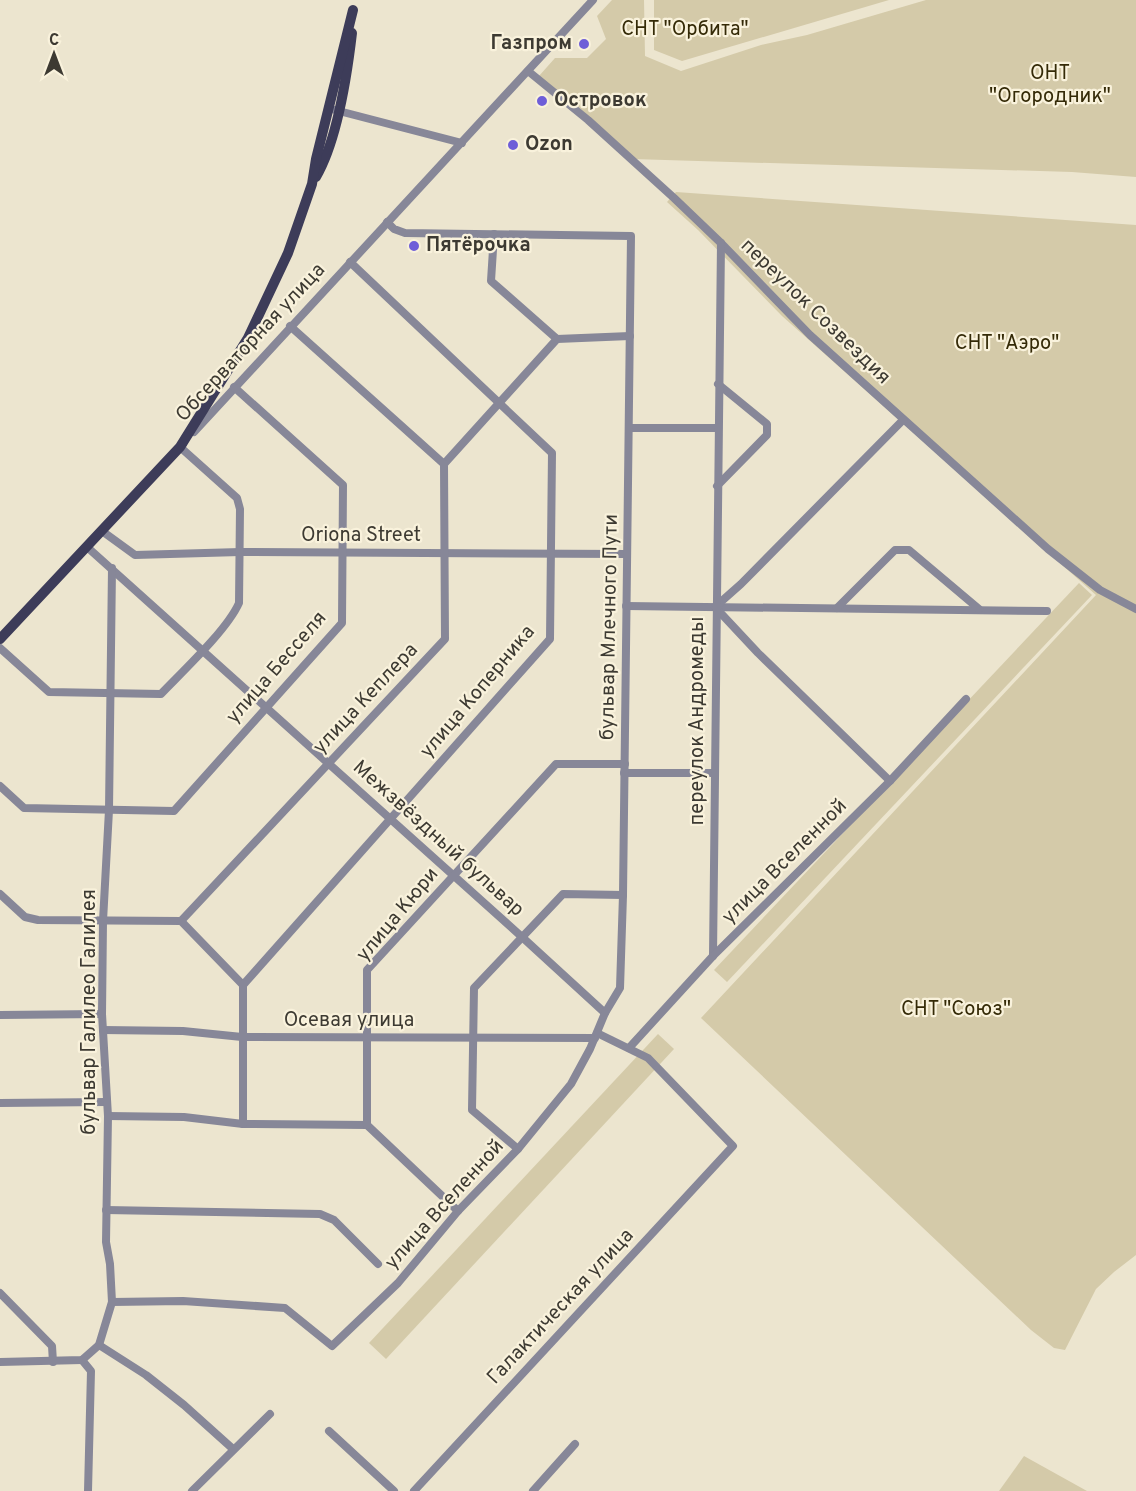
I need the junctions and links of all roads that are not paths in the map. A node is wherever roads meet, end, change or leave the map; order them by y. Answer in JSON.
{"nodes":[{"id":1,"x":593,"y":0,"type":"edge"},
{"id":2,"x":353,"y":5,"type":"edge"},
{"id":3,"x":528,"y":71,"type":"junction"},
{"id":4,"x":334,"y":110,"type":"junction"},
{"id":5,"x":462,"y":143,"type":"junction"},
{"id":6,"x":387,"y":222,"type":"junction"},
{"id":7,"x":494,"y":234,"type":"junction"},
{"id":8,"x":721,"y":243,"type":"junction"},
{"id":9,"x":350,"y":262,"type":"junction"},
{"id":10,"x":290,"y":326,"type":"junction"},
{"id":11,"x":630,"y":336,"type":"junction"},
{"id":12,"x":557,"y":339,"type":"junction"},
{"id":13,"x":718,"y":384,"type":"junction"},
{"id":14,"x":234,"y":387,"type":"junction"},
{"id":15,"x":499,"y":403,"type":"junction"},
{"id":16,"x":903,"y":420,"type":"junction"},
{"id":17,"x":629,"y":428,"type":"junction"},
{"id":18,"x":718,"y":428,"type":"junction"},
{"id":19,"x":180,"y":447,"type":"junction"},
{"id":20,"x":444,"y":464,"type":"junction"},
{"id":21,"x":717,"y":486,"type":"junction"},
{"id":22,"x":102,"y":531,"type":"junction"},
{"id":23,"x":87,"y":547,"type":"junction"},
{"id":24,"x":240,"y":552,"type":"junction"},
{"id":25,"x":343,"y":553,"type":"junction"},
{"id":26,"x":444,"y":553,"type":"junction"},
{"id":27,"x":551,"y":554,"type":"junction"},
{"id":28,"x":627,"y":555,"type":"junction"},
{"id":29,"x":112,"y":568,"type":"junction"},
{"id":30,"x":626,"y":606,"type":"junction"},
{"id":31,"x":716,"y":607,"type":"junction"},
{"id":32,"x":837,"y":608,"type":"junction"},
{"id":33,"x":980,"y":609,"type":"junction"},
{"id":34,"x":1136,"y":609,"type":"edge"},
{"id":35,"x":1047,"y":611,"type":"dead end"},
{"id":36,"x":0,"y":639,"type":"edge"},
{"id":37,"x":0,"y":648,"type":"edge"},
{"id":38,"x":203,"y":649,"type":"junction"},
{"id":39,"x":110,"y":693,"type":"junction"},
{"id":40,"x":966,"y":699,"type":"dead end"},
{"id":41,"x":266,"y":707,"type":"junction"},
{"id":42,"x":329,"y":763,"type":"junction"},
{"id":43,"x":624,"y":769,"type":"junction"},
{"id":44,"x":714,"y":773,"type":"junction"},
{"id":45,"x":890,"y":781,"type":"junction"},
{"id":46,"x":0,"y":786,"type":"edge"},
{"id":47,"x":109,"y":810,"type":"junction"},
{"id":48,"x":391,"y":819,"type":"junction"},
{"id":49,"x":454,"y":875,"type":"junction"},
{"id":50,"x":0,"y":894,"type":"edge"},
{"id":51,"x":623,"y":895,"type":"junction"},
{"id":52,"x":103,"y":921,"type":"junction"},
{"id":53,"x":181,"y":921,"type":"junction"},
{"id":54,"x":522,"y":936,"type":"junction"},
{"id":55,"x":713,"y":956,"type":"junction"},
{"id":56,"x":243,"y":985,"type":"junction"},
{"id":57,"x":605,"y":1013,"type":"junction"},
{"id":58,"x":102,"y":1014,"type":"junction"},
{"id":59,"x":0,"y":1015,"type":"edge"},
{"id":60,"x":103,"y":1030,"type":"junction"},
{"id":61,"x":596,"y":1035,"type":"junction"},
{"id":62,"x":242,"y":1037,"type":"junction"},
{"id":63,"x":367,"y":1038,"type":"junction"},
{"id":64,"x":473,"y":1039,"type":"junction"},
{"id":65,"x":629,"y":1048,"type":"junction"},
{"id":66,"x":106,"y":1102,"type":"junction"},
{"id":67,"x":0,"y":1103,"type":"edge"},
{"id":68,"x":108,"y":1116,"type":"junction"},
{"id":69,"x":243,"y":1124,"type":"junction"},
{"id":70,"x":367,"y":1125,"type":"junction"},
{"id":71,"x":518,"y":1149,"type":"junction"},
{"id":72,"x":106,"y":1210,"type":"junction"},
{"id":73,"x":459,"y":1211,"type":"junction"},
{"id":74,"x":378,"y":1264,"type":"dead end"},
{"id":75,"x":0,"y":1293,"type":"edge"},
{"id":76,"x":112,"y":1302,"type":"junction"},
{"id":77,"x":99,"y":1345,"type":"junction"},
{"id":78,"x":82,"y":1360,"type":"junction"},
{"id":79,"x":0,"y":1362,"type":"edge"},
{"id":80,"x":53,"y":1362,"type":"junction"},
{"id":81,"x":270,"y":1414,"type":"dead end"},
{"id":82,"x":329,"y":1431,"type":"dead end"},
{"id":83,"x":575,"y":1444,"type":"dead end"},
{"id":84,"x":233,"y":1449,"type":"junction"},
{"id":85,"x":88,"y":1491,"type":"edge"},
{"id":86,"x":192,"y":1491,"type":"edge"},
{"id":87,"x":394,"y":1491,"type":"edge"},
{"id":88,"x":414,"y":1491,"type":"edge"},
{"id":89,"x":533,"y":1491,"type":"edge"}],
"edges":[{"from":1,"to":3,"type":"street","name":"Обсерваторная улица"},
{"from":2,"to":4,"type":"main road"},
{"from":3,"to":5,"type":"street","name":"Обсерваторная улица"},
{"from":3,"to":8,"type":"street","name":"переулок Созвездия"},
{"from":4,"to":5,"type":"street"},
{"from":4,"to":19,"type":"main road"},
{"from":5,"to":6,"type":"street","name":"Обсерваторная улица"},
{"from":6,"to":7,"type":"street"},
{"from":6,"to":9,"type":"street","name":"Обсерваторная улица"},
{"from":7,"to":11,"type":"street","name":"бульвар Млечного Пути"},
{"from":7,"to":12,"type":"street"},
{"from":8,"to":13,"type":"street","name":"переулок Андромеды"},
{"from":8,"to":16,"type":"street","name":"переулок Созвездия"},
{"from":9,"to":10,"type":"street","name":"Обсерваторная улица"},
{"from":9,"to":15,"type":"street","name":"улица Коперника"},
{"from":10,"to":14,"type":"street","name":"Обсерваторная улица"},
{"from":10,"to":20,"type":"street"},
{"from":11,"to":12,"type":"street"},
{"from":11,"to":17,"type":"street","name":"бульвар Млечного Пути"},
{"from":12,"to":15,"type":"street"},
{"from":13,"to":18,"type":"street","name":"переулок Андромеды"},
{"from":13,"to":21,"type":"street"},
{"from":14,"to":19,"type":"street","name":"Обсерваторная улица"},
{"from":14,"to":25,"type":"street","name":"улица Бесселя"},
{"from":15,"to":20,"type":"street"},
{"from":15,"to":27,"type":"street","name":"улица Коперника"},
{"from":16,"to":31,"type":"street"},
{"from":16,"to":34,"type":"street","name":"переулок Созвездия"},
{"from":17,"to":18,"type":"street"},
{"from":17,"to":28,"type":"street","name":"бульвар Млечного Пути"},
{"from":18,"to":21,"type":"street","name":"переулок Андромеды"},
{"from":19,"to":22,"type":"main road","name":"Обсерваторная улица"},
{"from":19,"to":24,"type":"street"},
{"from":20,"to":26,"type":"street","name":"улица Кеплера"},
{"from":21,"to":31,"type":"street","name":"переулок Андромеды"},
{"from":22,"to":23,"type":"main road","name":"Обсерваторная улица"},
{"from":22,"to":24,"type":"street","name":"Oriona Street"},
{"from":23,"to":29,"type":"street","name":"Межзвёздный бульвар"},
{"from":23,"to":36,"type":"main road","name":"Обсерваторная улица"},
{"from":24,"to":25,"type":"street","name":"Oriona Street"},
{"from":24,"to":38,"type":"street"},
{"from":25,"to":26,"type":"street","name":"Oriona Street"},
{"from":25,"to":41,"type":"street","name":"улица Бесселя"},
{"from":26,"to":27,"type":"street","name":"Oriona Street"},
{"from":26,"to":42,"type":"street","name":"улица Кеплера"},
{"from":27,"to":28,"type":"street","name":"Oriona Street"},
{"from":27,"to":48,"type":"street","name":"улица Коперника"},
{"from":28,"to":30,"type":"street","name":"бульвар Млечного Пути"},
{"from":29,"to":38,"type":"street","name":"Межзвёздный бульвар"},
{"from":29,"to":39,"type":"street","name":"бульвар Галилео Галилея"},
{"from":30,"to":31,"type":"street"},
{"from":30,"to":43,"type":"street","name":"бульвар Млечного Пути"},
{"from":31,"to":32,"type":"street"},
{"from":31,"to":44,"type":"street","name":"переулок Андромеды"},
{"from":31,"to":45,"type":"street"},
{"from":32,"to":33,"type":"street"},
{"from":32,"to":33,"type":"street"},
{"from":33,"to":35,"type":"street"},
{"from":37,"to":39,"type":"street"},
{"from":38,"to":39,"type":"street"},
{"from":38,"to":41,"type":"street","name":"Межзвёздный бульвар"},
{"from":39,"to":47,"type":"street","name":"бульвар Галилео Галилея"},
{"from":40,"to":45,"type":"street","name":"улица Вселенной"},
{"from":41,"to":42,"type":"street","name":"Межзвёздный бульвар"},
{"from":41,"to":47,"type":"street","name":"улица Бесселя"},
{"from":42,"to":48,"type":"street","name":"Межзвёздный бульвар"},
{"from":42,"to":53,"type":"street","name":"улица Кеплера"},
{"from":43,"to":44,"type":"street","name":"улица Кюри"},
{"from":43,"to":49,"type":"street","name":"улица Кюри"},
{"from":43,"to":51,"type":"street","name":"бульвар Млечного Пути"},
{"from":44,"to":55,"type":"street","name":"переулок Андромеды"},
{"from":45,"to":55,"type":"street","name":"улица Вселенной"},
{"from":46,"to":47,"type":"street","name":"улица Бесселя"},
{"from":47,"to":52,"type":"street","name":"бульвар Галилео Галилея"},
{"from":48,"to":49,"type":"street","name":"Межзвёздный бульвар"},
{"from":48,"to":56,"type":"street","name":"улица Коперника"},
{"from":49,"to":54,"type":"street","name":"Межзвёздный бульвар"},
{"from":49,"to":63,"type":"street","name":"улица Кюри"},
{"from":50,"to":52,"type":"street"},
{"from":51,"to":54,"type":"street"},
{"from":51,"to":57,"type":"street","name":"бульвар Млечного Пути"},
{"from":52,"to":53,"type":"street"},
{"from":52,"to":58,"type":"street","name":"бульвар Галилео Галилея"},
{"from":53,"to":56,"type":"street"},
{"from":54,"to":57,"type":"street","name":"Межзвёздный бульвар"},
{"from":54,"to":64,"type":"street"},
{"from":55,"to":65,"type":"street","name":"улица Вселенной"},
{"from":56,"to":62,"type":"street"},
{"from":57,"to":61,"type":"street","name":"улица Вселенной"},
{"from":58,"to":59,"type":"street"},
{"from":58,"to":60,"type":"street","name":"бульвар Галилео Галилея"},
{"from":60,"to":62,"type":"street","name":"Осевая улица"},
{"from":60,"to":66,"type":"street","name":"бульвар Галилео Галилея"},
{"from":61,"to":64,"type":"street","name":"Осевая улица"},
{"from":61,"to":65,"type":"street"},
{"from":61,"to":71,"type":"street","name":"улица Вселенной"},
{"from":62,"to":63,"type":"street","name":"Осевая улица"},
{"from":62,"to":69,"type":"street"},
{"from":63,"to":64,"type":"street","name":"Осевая улица"},
{"from":63,"to":70,"type":"street","name":"улица Кюри"},
{"from":64,"to":71,"type":"street"},
{"from":65,"to":88,"type":"street","name":"Галактическая улица"},
{"from":66,"to":67,"type":"street"},
{"from":66,"to":68,"type":"street","name":"бульвар Галилео Галилея"},
{"from":68,"to":69,"type":"street"},
{"from":68,"to":72,"type":"street","name":"бульвар Галилео Галилея"},
{"from":69,"to":70,"type":"street"},
{"from":70,"to":73,"type":"street"},
{"from":71,"to":73,"type":"street","name":"улица Вселенной"},
{"from":72,"to":74,"type":"street"},
{"from":72,"to":76,"type":"street","name":"бульвар Галилео Галилея"},
{"from":73,"to":76,"type":"street","name":"улица Вселенной"},
{"from":75,"to":80,"type":"street"},
{"from":76,"to":77,"type":"street","name":"бульвар Галилео Галилея"},
{"from":77,"to":78,"type":"street"},
{"from":77,"to":84,"type":"street"},
{"from":78,"to":80,"type":"street"},
{"from":78,"to":85,"type":"street"},
{"from":79,"to":80,"type":"street"},
{"from":81,"to":84,"type":"street"},
{"from":82,"to":87,"type":"street"},
{"from":83,"to":89,"type":"street"},
{"from":84,"to":86,"type":"street"}]}
